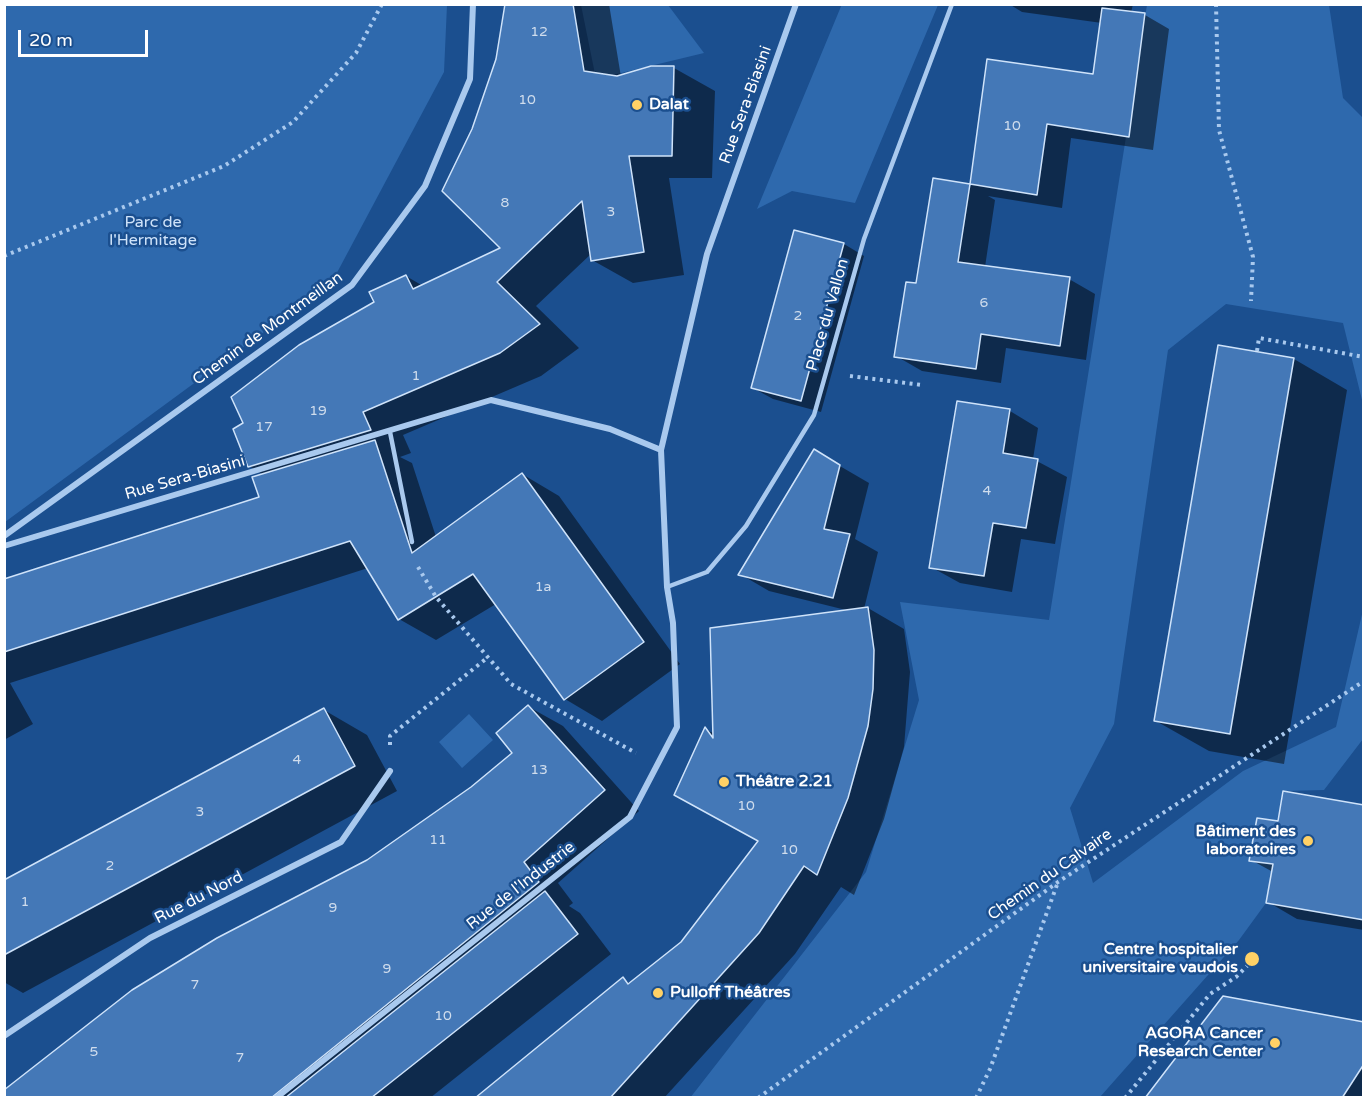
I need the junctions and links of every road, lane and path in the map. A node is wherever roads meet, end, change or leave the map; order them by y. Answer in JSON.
{"nodes":[{"id":1,"x":382,"y":4,"type":"edge"},
{"id":2,"x":473,"y":4,"type":"edge"},
{"id":3,"x":796,"y":4,"type":"edge"},
{"id":4,"x":952,"y":4,"type":"edge"},
{"id":5,"x":1216,"y":4,"type":"edge"},
{"id":6,"x":4,"y":255,"type":"edge"},
{"id":7,"x":1251,"y":301,"type":"dead end"},
{"id":8,"x":1257,"y":351,"type":"dead end"},
{"id":9,"x":1364,"y":357,"type":"edge"},
{"id":10,"x":826,"y":373,"type":"junction"},
{"id":11,"x":921,"y":385,"type":"dead end"},
{"id":12,"x":390,"y":432,"type":"junction"},
{"id":13,"x":661,"y":450,"type":"junction"},
{"id":14,"x":4,"y":536,"type":"edge"},
{"id":15,"x":412,"y":542,"type":"joint"},
{"id":16,"x":4,"y":546,"type":"edge"},
{"id":17,"x":667,"y":587,"type":"junction"},
{"id":18,"x":487,"y":658,"type":"junction"},
{"id":19,"x":1364,"y":681,"type":"edge"},
{"id":20,"x":657,"y":765,"type":"junction"},
{"id":21,"x":390,"y":771,"type":"joint"},
{"id":22,"x":1058,"y":882,"type":"junction"},
{"id":23,"x":1250,"y":963,"type":"dead end"},
{"id":24,"x":4,"y":1036,"type":"edge"},
{"id":25,"x":276,"y":1098,"type":"edge"},
{"id":26,"x":758,"y":1098,"type":"edge"},
{"id":27,"x":976,"y":1098,"type":"edge"},
{"id":28,"x":1125,"y":1098,"type":"edge"}],
"edges":[{"from":1,"to":6,"type":"path"},
{"from":2,"to":14,"type":"street","name":"Chemin de Montmeillan"},
{"from":3,"to":13,"type":"street","name":"Rue Sera-Biasini"},
{"from":4,"to":10,"type":"lane","name":"Place du Vallon"},
{"from":5,"to":7,"type":"path"},
{"from":8,"to":9,"type":"path"},
{"from":10,"to":11,"type":"path"},
{"from":10,"to":17,"type":"lane","name":"Place du Vallon"},
{"from":12,"to":13,"type":"street"},
{"from":12,"to":15,"type":"lane"},
{"from":12,"to":16,"type":"street","name":"Rue Sera-Biasini"},
{"from":13,"to":17,"type":"street"},
{"from":15,"to":18,"type":"path"},
{"from":17,"to":20,"type":"street","name":"Rue de l'Industrie"},
{"from":18,"to":20,"type":"path"},
{"from":18,"to":21,"type":"path"},
{"from":19,"to":22,"type":"path","name":"Chemin du Calvaire"},
{"from":20,"to":25,"type":"street","name":"Rue de l'Industrie"},
{"from":21,"to":24,"type":"street","name":"Rue du Nord"},
{"from":22,"to":26,"type":"path","name":"Chemin du Calvaire"},
{"from":22,"to":27,"type":"path"},
{"from":23,"to":28,"type":"path"}]}
